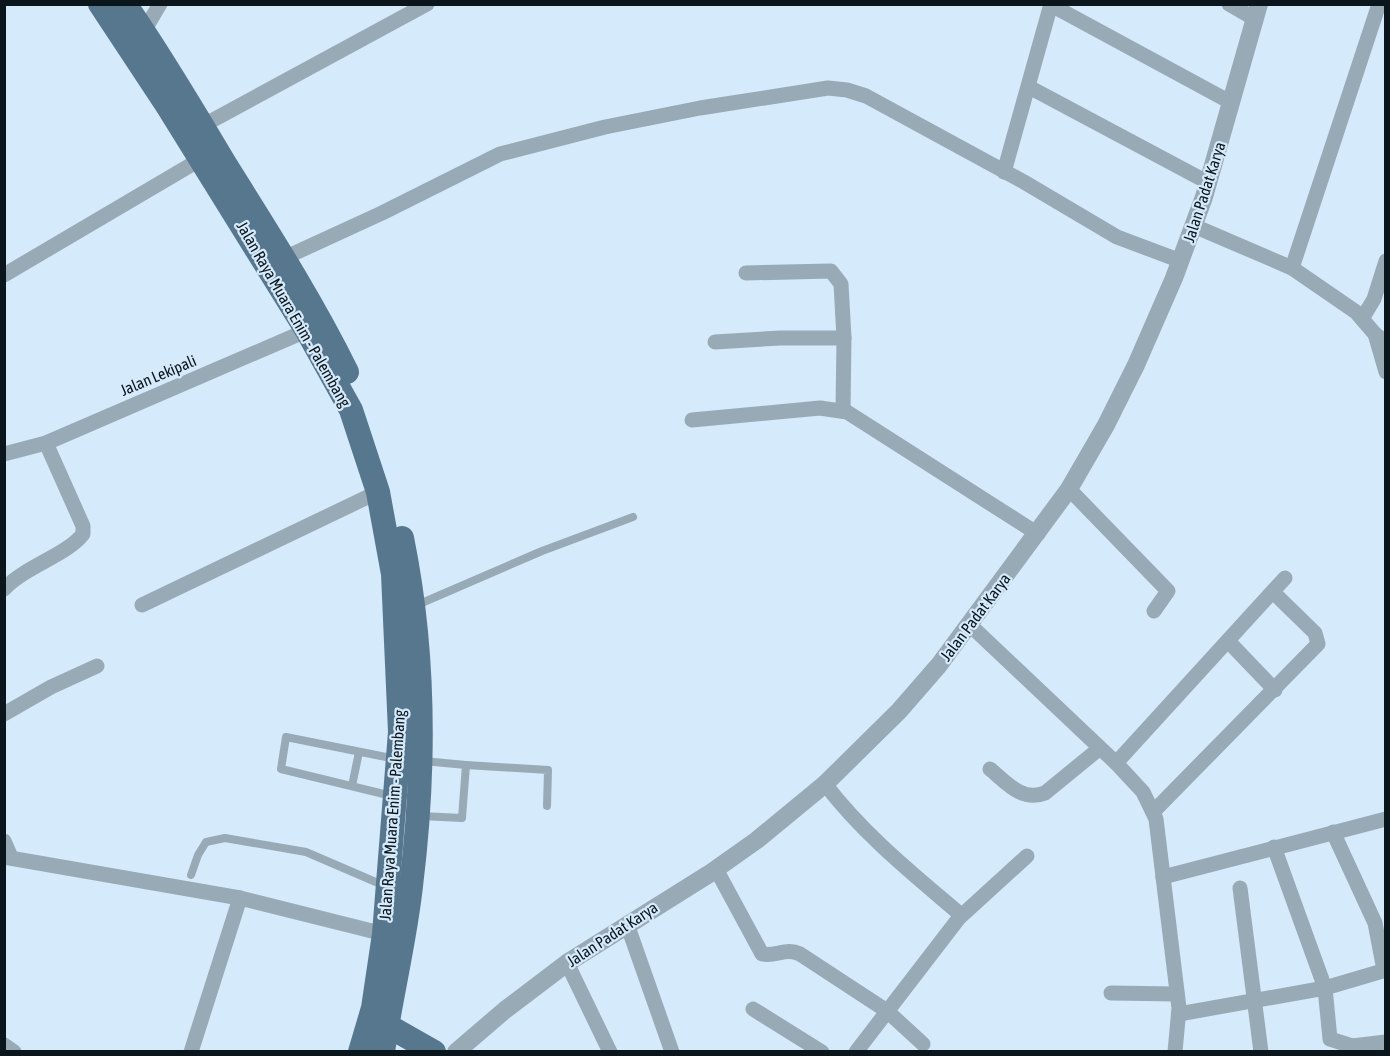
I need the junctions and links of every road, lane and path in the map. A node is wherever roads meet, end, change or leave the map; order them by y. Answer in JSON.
{"nodes":[{"id":1,"x":100,"y":4,"type":"edge"},
{"id":2,"x":125,"y":4,"type":"edge"},
{"id":3,"x":160,"y":4,"type":"edge"},
{"id":4,"x":427,"y":4,"type":"edge"},
{"id":5,"x":1230,"y":4,"type":"edge"},
{"id":6,"x":1379,"y":4,"type":"edge"},
{"id":7,"x":1051,"y":5,"type":"edge"},
{"id":8,"x":1257,"y":12,"type":"edge"},
{"id":9,"x":144,"y":31,"type":"junction"},
{"id":10,"x":1029,"y":87,"type":"junction"},
{"id":11,"x":1232,"y":103,"type":"junction"},
{"id":12,"x":202,"y":126,"type":"junction"},
{"id":13,"x":201,"y":159,"type":"junction"},
{"id":14,"x":1004,"y":172,"type":"junction"},
{"id":15,"x":1209,"y":183,"type":"junction"},
{"id":16,"x":1194,"y":226,"type":"junction"},
{"id":17,"x":284,"y":258,"type":"junction"},
{"id":18,"x":1181,"y":261,"type":"junction"},
{"id":19,"x":1386,"y":261,"type":"edge"},
{"id":20,"x":1292,"y":268,"type":"junction"},
{"id":21,"x":746,"y":273,"type":"dead end"},
{"id":22,"x":4,"y":275,"type":"edge"},
{"id":23,"x":1362,"y":319,"type":"junction"},
{"id":24,"x":315,"y":327,"type":"junction"},
{"id":25,"x":844,"y":338,"type":"junction"},
{"id":26,"x":1380,"y":338,"type":"edge"},
{"id":27,"x":715,"y":342,"type":"dead end"},
{"id":28,"x":1386,"y":372,"type":"edge"},
{"id":29,"x":843,"y":410,"type":"junction"},
{"id":30,"x":692,"y":420,"type":"dead end"},
{"id":31,"x":46,"y":443,"type":"junction"},
{"id":32,"x":4,"y":454,"type":"edge"},
{"id":33,"x":1069,"y":489,"type":"junction"},
{"id":34,"x":378,"y":492,"type":"junction"},
{"id":35,"x":633,"y":517,"type":"dead end"},
{"id":36,"x":1038,"y":534,"type":"junction"},
{"id":37,"x":1285,"y":578,"type":"dead end"},
{"id":38,"x":4,"y":589,"type":"edge"},
{"id":39,"x":1273,"y":592,"type":"junction"},
{"id":40,"x":142,"y":605,"type":"dead end"},
{"id":41,"x":413,"y":607,"type":"junction"},
{"id":42,"x":1154,"y":611,"type":"dead end"},
{"id":43,"x":969,"y":624,"type":"junction"},
{"id":44,"x":1228,"y":641,"type":"junction"},
{"id":45,"x":98,"y":666,"type":"dead end"},
{"id":46,"x":1275,"y":690,"type":"junction"},
{"id":47,"x":4,"y":714,"type":"edge"},
{"id":48,"x":1100,"y":748,"type":"junction"},
{"id":49,"x":359,"y":752,"type":"junction"},
{"id":50,"x":410,"y":760,"type":"junction"},
{"id":51,"x":1116,"y":763,"type":"junction"},
{"id":52,"x":466,"y":765,"type":"junction"},
{"id":53,"x":990,"y":769,"type":"dead end"},
{"id":54,"x":825,"y":784,"type":"junction"},
{"id":55,"x":352,"y":786,"type":"junction"},
{"id":56,"x":396,"y":797,"type":"junction"},
{"id":57,"x":547,"y":806,"type":"dead end"},
{"id":58,"x":1154,"y":811,"type":"junction"},
{"id":59,"x":416,"y":816,"type":"junction"},
{"id":60,"x":1386,"y":819,"type":"edge"},
{"id":61,"x":1333,"y":832,"type":"junction"},
{"id":62,"x":4,"y":841,"type":"edge"},
{"id":63,"x":1274,"y":847,"type":"junction"},
{"id":64,"x":1027,"y":856,"type":"dead end"},
{"id":65,"x":8,"y":857,"type":"edge"},
{"id":66,"x":716,"y":870,"type":"junction"},
{"id":67,"x":191,"y":875,"type":"dead end"},
{"id":68,"x":1163,"y":877,"type":"junction"},
{"id":69,"x":389,"y":888,"type":"junction"},
{"id":70,"x":1240,"y":888,"type":"dead end"},
{"id":71,"x":240,"y":898,"type":"junction"},
{"id":72,"x":961,"y":915,"type":"junction"},
{"id":73,"x":627,"y":924,"type":"junction"},
{"id":74,"x":384,"y":934,"type":"junction"},
{"id":75,"x":567,"y":963,"type":"junction"},
{"id":76,"x":1385,"y":970,"type":"edge"},
{"id":77,"x":1325,"y":988,"type":"junction"},
{"id":78,"x":1112,"y":993,"type":"dead end"},
{"id":79,"x":1177,"y":994,"type":"junction"},
{"id":80,"x":1256,"y":999,"type":"junction"},
{"id":81,"x":753,"y":1009,"type":"dead end"},
{"id":82,"x":887,"y":1011,"type":"junction"},
{"id":83,"x":1179,"y":1014,"type":"junction"},
{"id":84,"x":379,"y":1020,"type":"junction"},
{"id":85,"x":1386,"y":1042,"type":"edge"},
{"id":86,"x":923,"y":1044,"type":"dead end"},
{"id":87,"x":4,"y":1045,"type":"edge"},
{"id":88,"x":1352,"y":1049,"type":"edge"},
{"id":89,"x":14,"y":1052,"type":"edge"},
{"id":90,"x":191,"y":1052,"type":"edge"},
{"id":91,"x":360,"y":1052,"type":"edge"},
{"id":92,"x":383,"y":1052,"type":"edge"},
{"id":93,"x":434,"y":1052,"type":"edge"},
{"id":94,"x":456,"y":1052,"type":"edge"},
{"id":95,"x":610,"y":1052,"type":"edge"},
{"id":96,"x":672,"y":1052,"type":"edge"},
{"id":97,"x":822,"y":1052,"type":"edge"},
{"id":98,"x":856,"y":1052,"type":"edge"},
{"id":99,"x":1175,"y":1052,"type":"edge"},
{"id":100,"x":1261,"y":1052,"type":"edge"}],
"edges":[{"from":1,"to":13,"type":"main road","name":"Jalan Raya Muara Enim - Palembang"},
{"from":2,"to":9,"type":"main road","name":"Jalan Raya Muara Enim - Palembang"},
{"from":3,"to":9,"type":"street"},
{"from":4,"to":12,"type":"street"},
{"from":5,"to":8,"type":"street"},
{"from":6,"to":20,"type":"street"},
{"from":7,"to":10,"type":"street"},
{"from":7,"to":11,"type":"street"},
{"from":8,"to":11,"type":"street","name":"Jalan Padat Karya"},
{"from":9,"to":12,"type":"main road","name":"Jalan Raya Muara Enim - Palembang"},
{"from":10,"to":14,"type":"street"},
{"from":10,"to":15,"type":"street"},
{"from":11,"to":15,"type":"street","name":"Jalan Padat Karya"},
{"from":12,"to":17,"type":"main road","name":"Jalan Raya Muara Enim - Palembang"},
{"from":13,"to":22,"type":"street"},
{"from":13,"to":24,"type":"main road","name":"Jalan Raya Muara Enim - Palembang"},
{"from":14,"to":17,"type":"street"},
{"from":14,"to":18,"type":"street"},
{"from":15,"to":16,"type":"street","name":"Jalan Padat Karya"},
{"from":16,"to":18,"type":"street","name":"Jalan Padat Karya"},
{"from":16,"to":20,"type":"street"},
{"from":17,"to":24,"type":"main road","name":"Jalan Raya Muara Enim - Palembang"},
{"from":18,"to":33,"type":"street","name":"Jalan Padat Karya"},
{"from":19,"to":23,"type":"street"},
{"from":20,"to":23,"type":"street"},
{"from":21,"to":25,"type":"street"},
{"from":23,"to":26,"type":"street"},
{"from":24,"to":31,"type":"street","name":"Jalan Lekipali"},
{"from":24,"to":34,"type":"main road","name":"Jalan Raya Muara Enim - Palembang"},
{"from":24,"to":41,"type":"main road","name":"Jalan Raya Muara Enim - Palembang"},
{"from":25,"to":27,"type":"street"},
{"from":25,"to":29,"type":"street"},
{"from":26,"to":28,"type":"street"},
{"from":29,"to":30,"type":"street"},
{"from":29,"to":36,"type":"street"},
{"from":31,"to":32,"type":"street","name":"Jalan Lekipali"},
{"from":31,"to":38,"type":"street"},
{"from":33,"to":36,"type":"street","name":"Jalan Padat Karya"},
{"from":33,"to":42,"type":"street"},
{"from":34,"to":40,"type":"street"},
{"from":34,"to":50,"type":"main road","name":"Jalan Raya Muara Enim - Palembang"},
{"from":35,"to":41,"type":"lane"},
{"from":36,"to":43,"type":"street","name":"Jalan Padat Karya"},
{"from":37,"to":39,"type":"street"},
{"from":39,"to":44,"type":"street"},
{"from":39,"to":46,"type":"street"},
{"from":41,"to":50,"type":"main road","name":"Jalan Raya Muara Enim - Palembang"},
{"from":43,"to":48,"type":"street"},
{"from":43,"to":54,"type":"street","name":"Jalan Padat Karya"},
{"from":44,"to":46,"type":"street"},
{"from":44,"to":51,"type":"street"},
{"from":45,"to":47,"type":"street"},
{"from":46,"to":58,"type":"street"},
{"from":48,"to":51,"type":"street"},
{"from":48,"to":53,"type":"street"},
{"from":49,"to":50,"type":"lane"},
{"from":49,"to":55,"type":"lane"},
{"from":49,"to":55,"type":"lane"},
{"from":50,"to":52,"type":"lane"},
{"from":50,"to":56,"type":"main road","name":"Jalan Raya Muara Enim - Palembang"},
{"from":50,"to":59,"type":"main road","name":"Jalan Raya Muara Enim - Palembang"},
{"from":51,"to":58,"type":"street"},
{"from":52,"to":57,"type":"lane"},
{"from":52,"to":59,"type":"lane"},
{"from":54,"to":66,"type":"street","name":"Jalan Padat Karya"},
{"from":54,"to":72,"type":"street"},
{"from":55,"to":56,"type":"lane"},
{"from":56,"to":69,"type":"main road","name":"Jalan Raya Muara Enim - Palembang"},
{"from":58,"to":68,"type":"street"},
{"from":59,"to":84,"type":"main road","name":"Jalan Raya Muara Enim - Palembang"},
{"from":60,"to":61,"type":"street"},
{"from":61,"to":63,"type":"street"},
{"from":61,"to":76,"type":"street"},
{"from":62,"to":65,"type":"street"},
{"from":63,"to":68,"type":"street"},
{"from":63,"to":77,"type":"street"},
{"from":64,"to":72,"type":"street"},
{"from":65,"to":71,"type":"street"},
{"from":66,"to":73,"type":"street","name":"Jalan Padat Karya"},
{"from":66,"to":82,"type":"street"},
{"from":67,"to":69,"type":"lane"},
{"from":68,"to":79,"type":"street"},
{"from":69,"to":74,"type":"main road","name":"Jalan Raya Muara Enim - Palembang"},
{"from":70,"to":80,"type":"street"},
{"from":71,"to":74,"type":"street"},
{"from":71,"to":90,"type":"street"},
{"from":72,"to":82,"type":"street"},
{"from":73,"to":75,"type":"street","name":"Jalan Padat Karya"},
{"from":73,"to":96,"type":"street"},
{"from":74,"to":84,"type":"main road","name":"Jalan Raya Muara Enim - Palembang"},
{"from":75,"to":94,"type":"street","name":"Jalan Padat Karya"},
{"from":75,"to":95,"type":"street"},
{"from":76,"to":77,"type":"street"},
{"from":77,"to":80,"type":"street"},
{"from":77,"to":88,"type":"street"},
{"from":78,"to":79,"type":"street"},
{"from":79,"to":83,"type":"street"},
{"from":80,"to":83,"type":"street"},
{"from":80,"to":100,"type":"street"},
{"from":81,"to":97,"type":"street"},
{"from":82,"to":86,"type":"street"},
{"from":82,"to":98,"type":"street"},
{"from":83,"to":99,"type":"street"},
{"from":84,"to":91,"type":"main road","name":"Jalan Raya Muara Enim - Palembang"},
{"from":84,"to":92,"type":"main road","name":"Jalan Raya Muara Enim - Palembang"},
{"from":84,"to":93,"type":"main road"},
{"from":85,"to":88,"type":"street"},
{"from":87,"to":89,"type":"street"}]}
